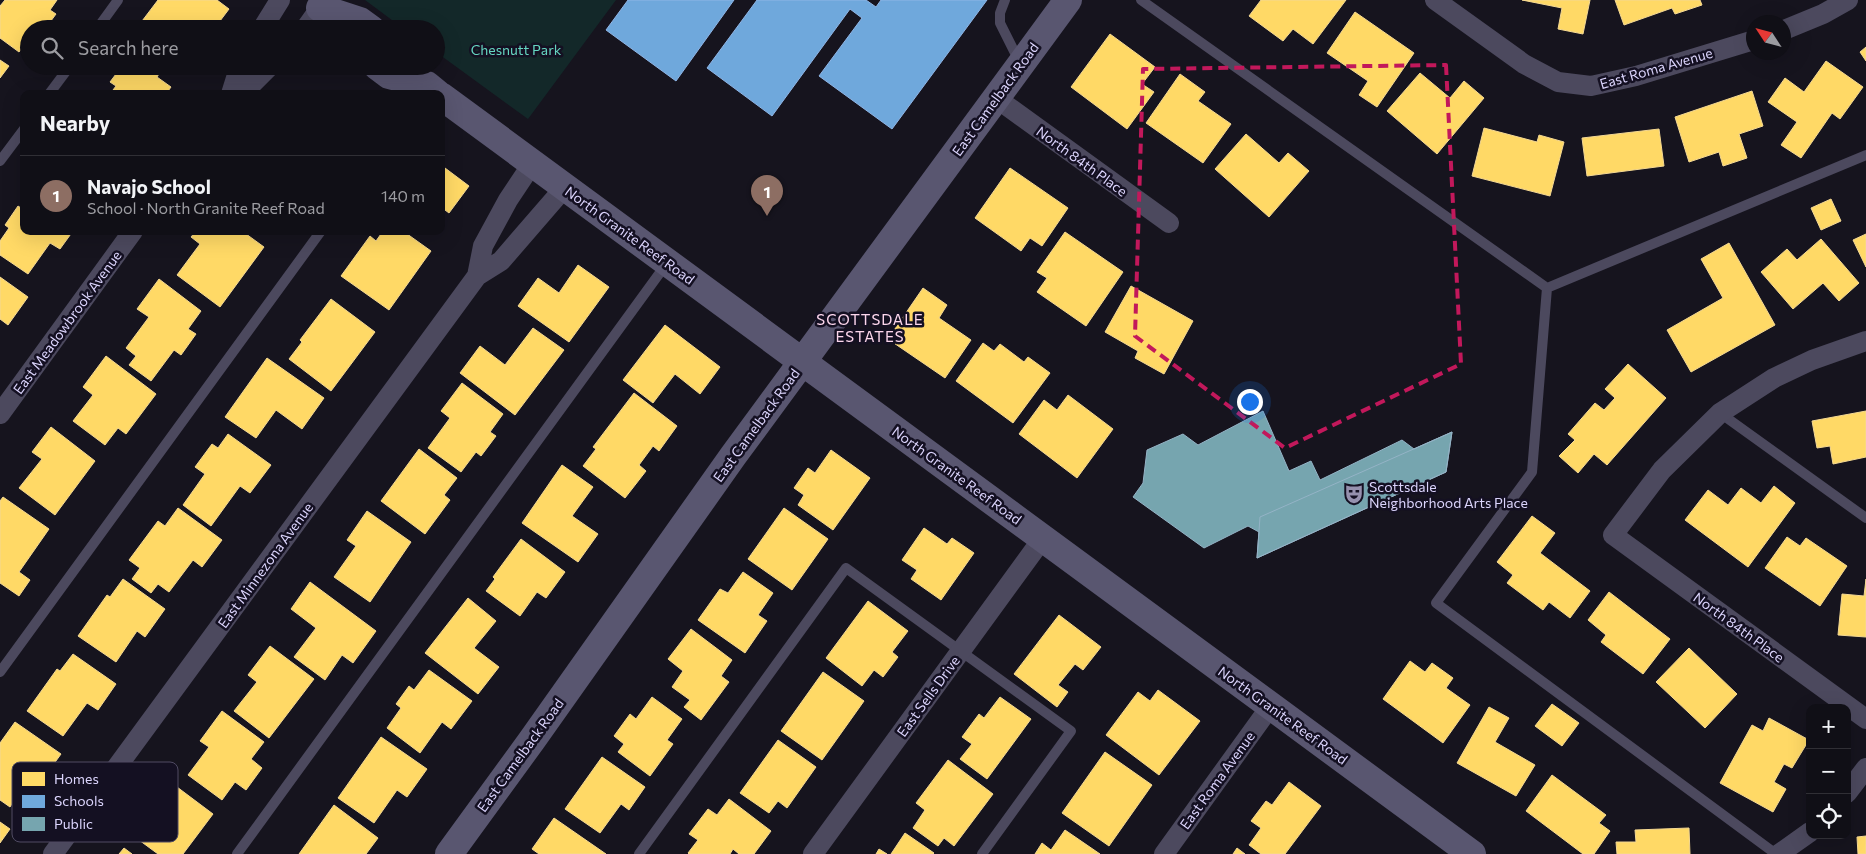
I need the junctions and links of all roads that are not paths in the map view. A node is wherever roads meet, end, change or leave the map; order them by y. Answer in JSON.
{"nodes":[{"id":1,"x":118,"y":0,"type":"edge"},
{"id":2,"x":280,"y":0,"type":"edge"},
{"id":3,"x":1005,"y":0,"type":"edge"},
{"id":4,"x":1068,"y":0,"type":"edge"},
{"id":5,"x":1141,"y":0,"type":"edge"},
{"id":6,"x":1435,"y":0,"type":"edge"},
{"id":7,"x":1848,"y":0,"type":"edge"},
{"id":8,"x":317,"y":16,"type":"edge"},
{"id":9,"x":104,"y":20,"type":"edge"},
{"id":10,"x":268,"y":20,"type":"edge"},
{"id":11,"x":351,"y":20,"type":"edge"},
{"id":12,"x":1791,"y":27,"type":"edge"},
{"id":13,"x":1746,"y":42,"type":"edge"},
{"id":14,"x":1021,"y":64,"type":"junction"},
{"id":15,"x":63,"y":75,"type":"edge"},
{"id":16,"x":238,"y":75,"type":"edge"},
{"id":17,"x":261,"y":75,"type":"edge"},
{"id":18,"x":389,"y":75,"type":"edge"},
{"id":19,"x":428,"y":87,"type":"edge"},
{"id":20,"x":52,"y":90,"type":"edge"},
{"id":21,"x":232,"y":90,"type":"edge"},
{"id":22,"x":244,"y":90,"type":"edge"},
{"id":23,"x":996,"y":98,"type":"junction"},
{"id":24,"x":445,"y":100,"type":"edge"},
{"id":25,"x":20,"y":134,"type":"edge"},
{"id":26,"x":1866,"y":155,"type":"edge"},
{"id":27,"x":0,"y":161,"type":"edge"},
{"id":28,"x":532,"y":164,"type":"junction"},
{"id":29,"x":564,"y":187,"type":"junction"},
{"id":30,"x":1169,"y":223,"type":"dead end"},
{"id":31,"x":130,"y":235,"type":"edge"},
{"id":32,"x":317,"y":235,"type":"edge"},
{"id":33,"x":668,"y":262,"type":"junction"},
{"id":34,"x":477,"y":276,"type":"junction"},
{"id":35,"x":1547,"y":288,"type":"junction"},
{"id":36,"x":1866,"y":341,"type":"edge"},
{"id":37,"x":803,"y":361,"type":"junction"},
{"id":38,"x":1720,"y":413,"type":"junction"},
{"id":39,"x":0,"y":414,"type":"edge"},
{"id":40,"x":1866,"y":518,"type":"edge"},
{"id":41,"x":1043,"y":538,"type":"junction"},
{"id":42,"x":961,"y":651,"type":"junction"},
{"id":43,"x":0,"y":672,"type":"edge"},
{"id":44,"x":1270,"y":707,"type":"junction"},
{"id":45,"x":1866,"y":719,"type":"edge"},
{"id":46,"x":120,"y":762,"type":"edge"},
{"id":47,"x":1866,"y":768,"type":"edge"},
{"id":48,"x":1851,"y":787,"type":"edge"},
{"id":49,"x":1806,"y":835,"type":"edge"},
{"id":50,"x":62,"y":842,"type":"edge"},
{"id":51,"x":53,"y":854,"type":"edge"},
{"id":52,"x":237,"y":854,"type":"edge"},
{"id":53,"x":448,"y":854,"type":"edge"},
{"id":54,"x":639,"y":854,"type":"edge"},
{"id":55,"x":813,"y":854,"type":"edge"},
{"id":56,"x":982,"y":854,"type":"edge"},
{"id":57,"x":1164,"y":854,"type":"edge"},
{"id":58,"x":1472,"y":854,"type":"edge"},
{"id":59,"x":1777,"y":854,"type":"edge"}],
"edges":[{"from":1,"to":9,"type":"lane"},
{"from":2,"to":10,"type":"street"},
{"from":3,"to":14,"type":"lane"},
{"from":4,"to":14,"type":"street","name":"East Camelback Road"},
{"from":5,"to":35,"type":"lane"},
{"from":6,"to":13,"type":"street","name":"East Roma Avenue"},
{"from":7,"to":12,"type":"street"},
{"from":8,"to":11,"type":"street"},
{"from":14,"to":23,"type":"street","name":"East Camelback Road"},
{"from":15,"to":20,"type":"lane"},
{"from":16,"to":21,"type":"street"},
{"from":17,"to":22,"type":"street"},
{"from":18,"to":19,"type":"street","name":"North Granite Reef Road"},
{"from":23,"to":30,"type":"street","name":"North 84th Place"},
{"from":23,"to":37,"type":"street","name":"East Camelback Road"},
{"from":24,"to":28,"type":"street","name":"North Granite Reef Road"},
{"from":25,"to":27,"type":"lane"},
{"from":26,"to":35,"type":"lane"},
{"from":28,"to":29,"type":"street","name":"North Granite Reef Road"},
{"from":28,"to":34,"type":"street","name":"East Minnezona Avenue"},
{"from":29,"to":33,"type":"street","name":"North Granite Reef Road"},
{"from":29,"to":34,"type":"street","name":"East Minnezona Avenue"},
{"from":31,"to":39,"type":"street","name":"East Meadowbrook Avenue"},
{"from":32,"to":43,"type":"lane"},
{"from":33,"to":37,"type":"street","name":"North Granite Reef Road"},
{"from":33,"to":52,"type":"lane"},
{"from":34,"to":46,"type":"street","name":"East Minnezona Avenue"},
{"from":35,"to":59,"type":"lane"},
{"from":36,"to":38,"type":"street"},
{"from":37,"to":41,"type":"street","name":"North Granite Reef Road"},
{"from":37,"to":53,"type":"street","name":"East Camelback Road"},
{"from":38,"to":40,"type":"lane"},
{"from":38,"to":45,"type":"street","name":"North 84th Place"},
{"from":41,"to":42,"type":"street","name":"East Sells Drive"},
{"from":41,"to":44,"type":"street","name":"North Granite Reef Road"},
{"from":42,"to":54,"type":"lane"},
{"from":42,"to":55,"type":"street","name":"East Sells Drive"},
{"from":42,"to":56,"type":"lane"},
{"from":44,"to":57,"type":"street","name":"East Roma Avenue"},
{"from":44,"to":58,"type":"street","name":"North Granite Reef Road"},
{"from":47,"to":48,"type":"street"},
{"from":49,"to":59,"type":"street"},
{"from":50,"to":51,"type":"street","name":"East Minnezona Avenue"}]}
